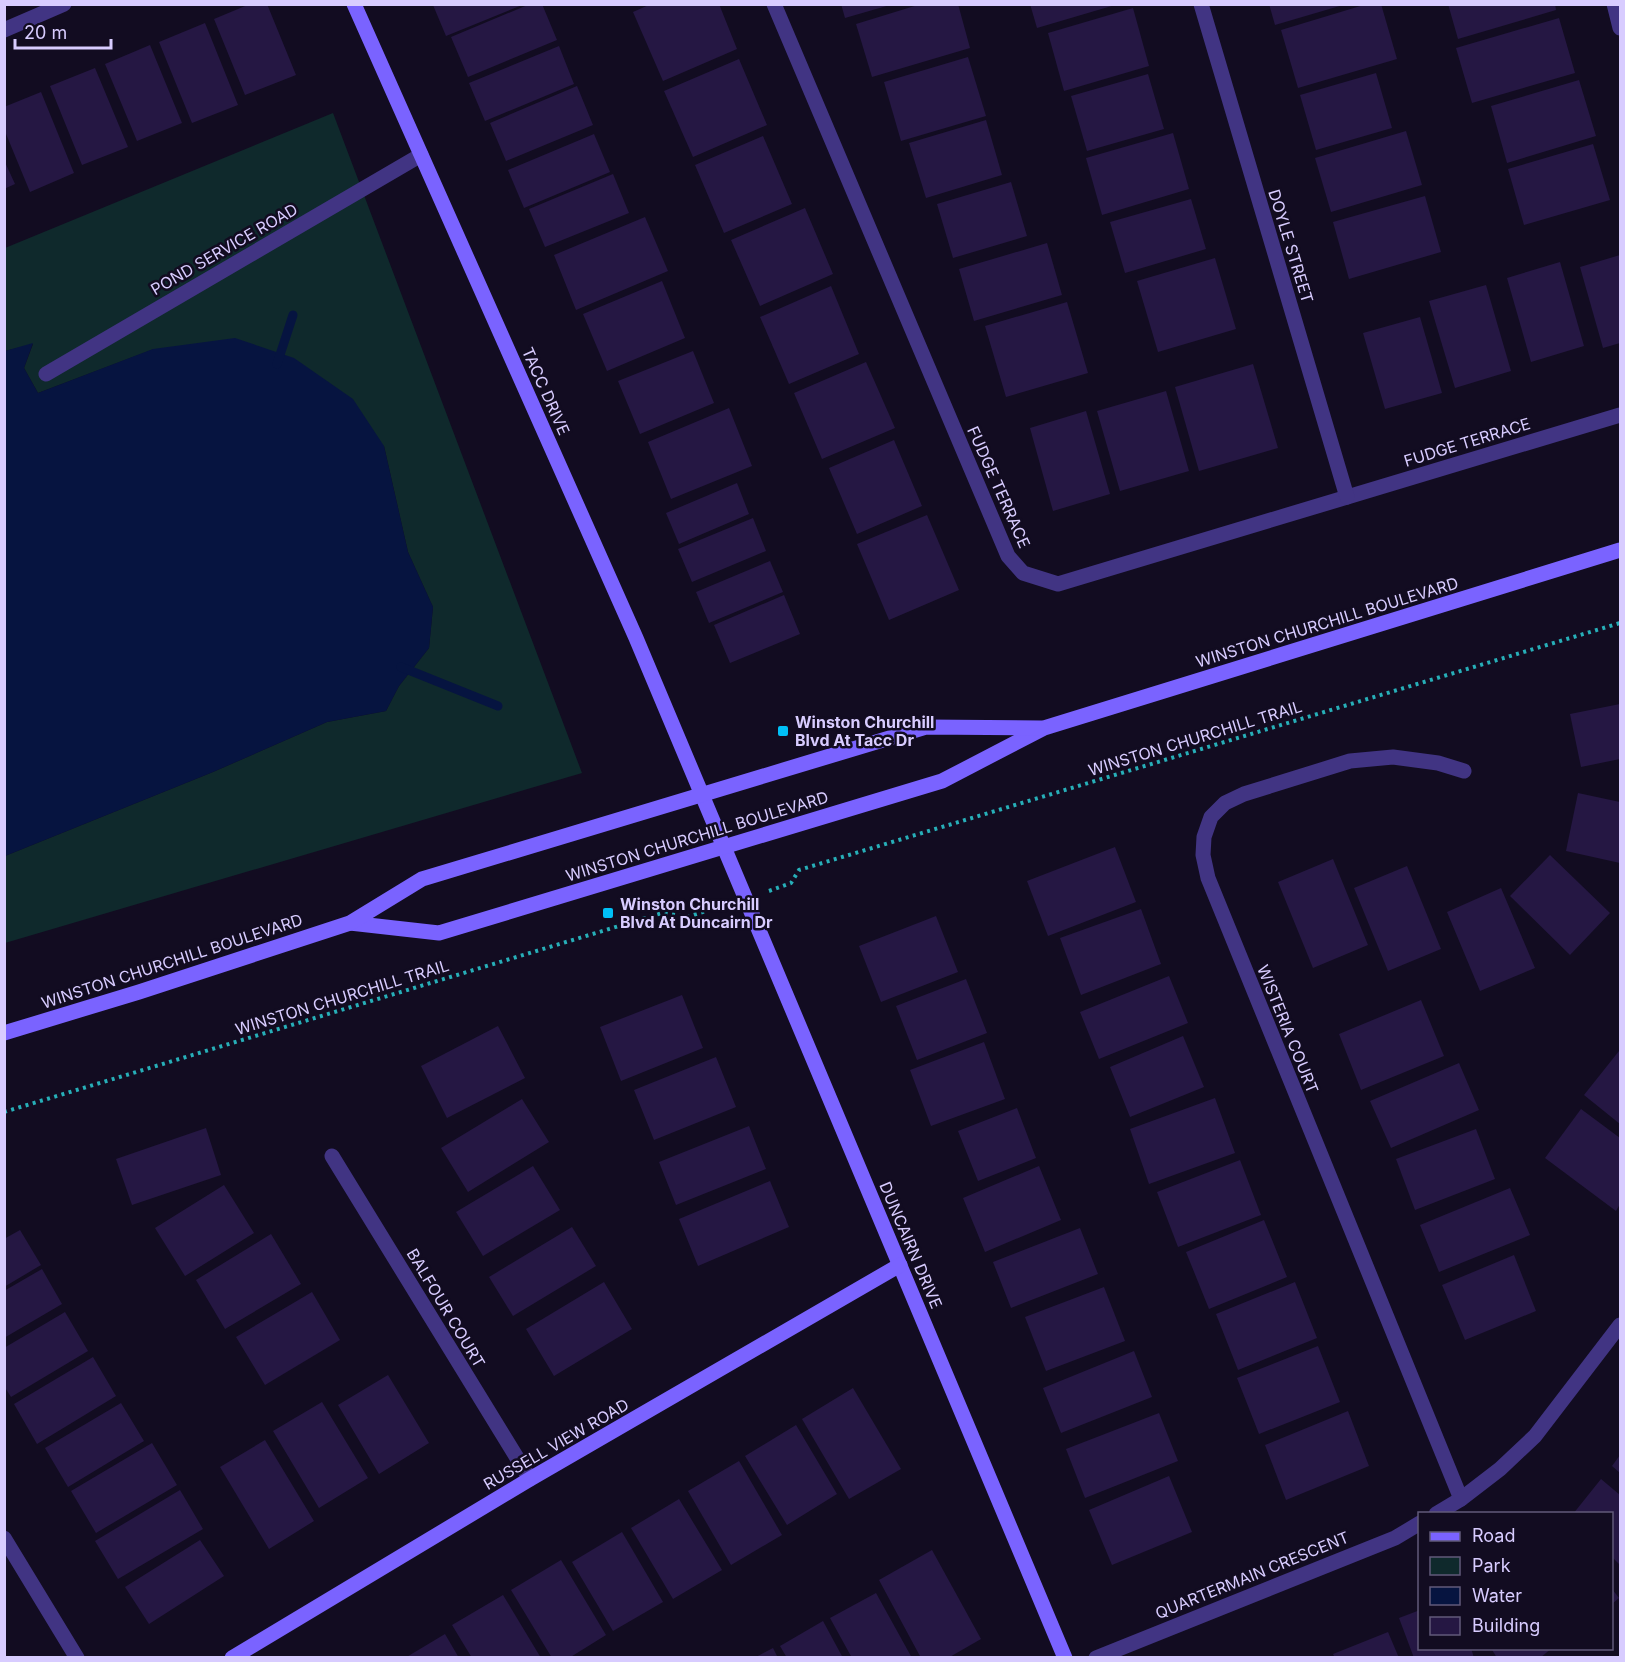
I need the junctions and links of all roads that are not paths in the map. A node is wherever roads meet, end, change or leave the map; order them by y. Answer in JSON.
{"nodes":[{"id":1,"x":64,"y":4,"type":"edge"},
{"id":2,"x":354,"y":4,"type":"edge"},
{"id":3,"x":774,"y":4,"type":"edge"},
{"id":4,"x":1201,"y":4,"type":"edge"},
{"id":5,"x":1614,"y":4,"type":"edge"},
{"id":6,"x":1620,"y":28,"type":"edge"},
{"id":7,"x":4,"y":30,"type":"edge"},
{"id":8,"x":421,"y":155,"type":"junction"},
{"id":9,"x":46,"y":374,"type":"dead end"},
{"id":10,"x":1620,"y":415,"type":"edge"},
{"id":11,"x":1347,"y":497,"type":"junction"},
{"id":12,"x":1620,"y":550,"type":"edge"},
{"id":13,"x":1044,"y":728,"type":"junction"},
{"id":14,"x":1464,"y":771,"type":"dead end"},
{"id":15,"x":702,"y":795,"type":"junction"},
{"id":16,"x":724,"y":846,"type":"junction"},
{"id":17,"x":350,"y":923,"type":"junction"},
{"id":18,"x":4,"y":1033,"type":"edge"},
{"id":19,"x":332,"y":1156,"type":"dead end"},
{"id":20,"x":900,"y":1265,"type":"junction"},
{"id":21,"x":1620,"y":1325,"type":"edge"},
{"id":22,"x":530,"y":1479,"type":"junction"},
{"id":23,"x":1461,"y":1499,"type":"junction"},
{"id":24,"x":1439,"y":1512,"type":"edge"},
{"id":25,"x":1418,"y":1524,"type":"edge"},
{"id":26,"x":4,"y":1538,"type":"edge"},
{"id":27,"x":77,"y":1658,"type":"edge"},
{"id":28,"x":232,"y":1658,"type":"edge"},
{"id":29,"x":1065,"y":1658,"type":"edge"},
{"id":30,"x":1096,"y":1658,"type":"edge"}],
"edges":[{"from":1,"to":7,"type":"street"},
{"from":2,"to":8,"type":"street","name":"TACC DRIVE"},
{"from":3,"to":11,"type":"street","name":"FUDGE TERRACE"},
{"from":4,"to":11,"type":"street","name":"DOYLE STREET"},
{"from":5,"to":6,"type":"street"},
{"from":8,"to":9,"type":"street","name":"POND SERVICE ROAD"},
{"from":8,"to":15,"type":"street","name":"TACC DRIVE"},
{"from":10,"to":11,"type":"street","name":"FUDGE TERRACE"},
{"from":12,"to":13,"type":"street","name":"WINSTON CHURCHILL BOULEVARD"},
{"from":13,"to":15,"type":"street","name":"WINSTON CHURCHILL BOULEVARD"},
{"from":13,"to":16,"type":"street","name":"WINSTON CHURCHILL BOULEVARD"},
{"from":14,"to":23,"type":"street","name":"WISTERIA COURT"},
{"from":15,"to":16,"type":"street","name":"TACC DRIVE"},
{"from":15,"to":17,"type":"street","name":"WINSTON CHURCHILL BOULEVARD"},
{"from":16,"to":17,"type":"street","name":"WINSTON CHURCHILL BOULEVARD"},
{"from":16,"to":20,"type":"street","name":"DUNCAIRN DRIVE"},
{"from":17,"to":18,"type":"street","name":"WINSTON CHURCHILL BOULEVARD"},
{"from":19,"to":22,"type":"street","name":"BALFOUR COURT"},
{"from":20,"to":22,"type":"street","name":"RUSSELL VIEW ROAD"},
{"from":20,"to":29,"type":"street","name":"DUNCAIRN DRIVE"},
{"from":21,"to":23,"type":"street"},
{"from":22,"to":28,"type":"street","name":"RUSSELL VIEW ROAD"},
{"from":23,"to":24,"type":"street"},
{"from":25,"to":30,"type":"street","name":"QUARTERMAIN CRESCENT"},
{"from":26,"to":27,"type":"street"}]}
